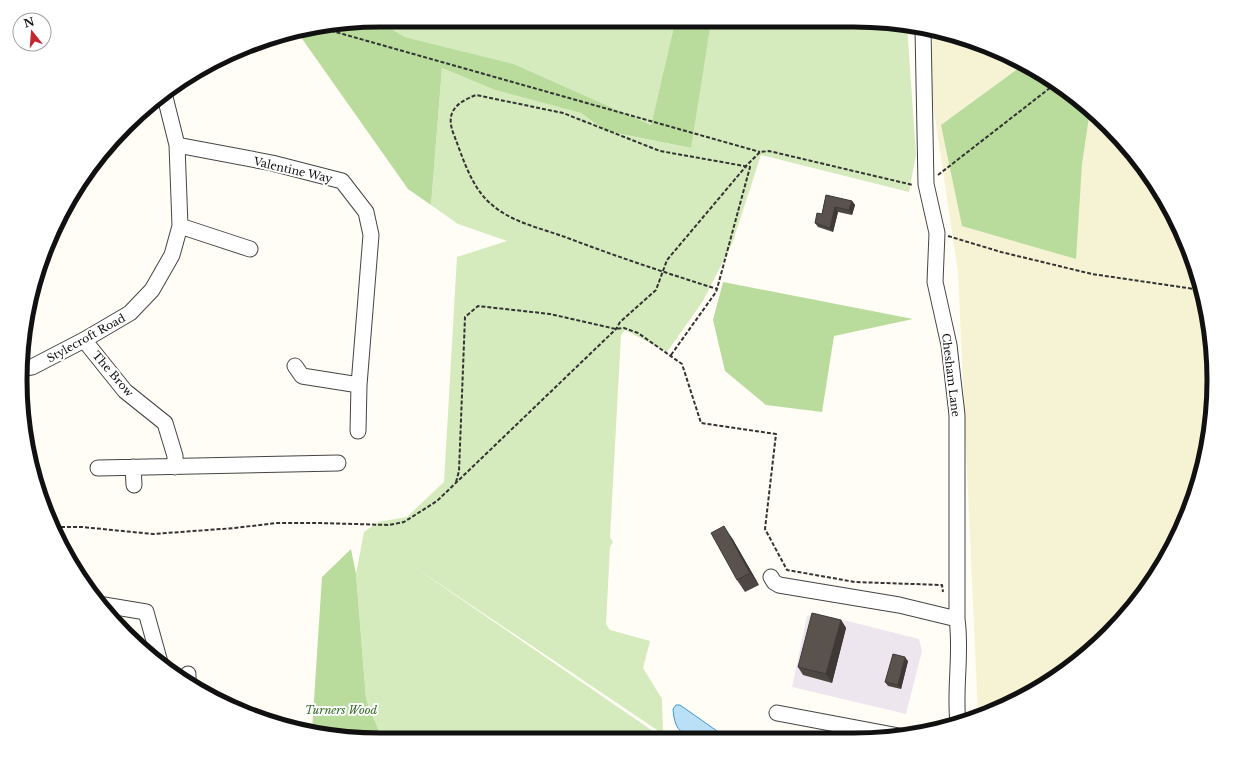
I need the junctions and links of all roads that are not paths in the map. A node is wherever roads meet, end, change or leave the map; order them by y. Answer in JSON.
{"nodes":[{"id":1,"x":923,"y":34,"type":"edge"},
{"id":2,"x":166,"y":100,"type":"edge"},
{"id":3,"x":177,"y":146,"type":"junction"},
{"id":4,"x":180,"y":226,"type":"junction"},
{"id":5,"x":250,"y":249,"type":"dead end"},
{"id":6,"x":84,"y":340,"type":"junction"},
{"id":7,"x":295,"y":366,"type":"dead end"},
{"id":8,"x":28,"y":368,"type":"edge"},
{"id":9,"x":359,"y":385,"type":"junction"},
{"id":10,"x":358,"y":431,"type":"dead end"},
{"id":11,"x":331,"y":459,"type":"dead end"},
{"id":12,"x":133,"y":467,"type":"junction"},
{"id":13,"x":174,"y":467,"type":"junction"},
{"id":14,"x":98,"y":468,"type":"dead end"},
{"id":15,"x":134,"y":485,"type":"dead end"},
{"id":16,"x":771,"y":577,"type":"dead end"},
{"id":17,"x":109,"y":606,"type":"edge"},
{"id":18,"x":957,"y":619,"type":"junction"},
{"id":19,"x":158,"y":654,"type":"edge"},
{"id":20,"x":777,"y":712,"type":"dead end"},
{"id":21,"x":958,"y":717,"type":"edge"},
{"id":22,"x":878,"y":732,"type":"edge"}],
"edges":[{"from":1,"to":18,"type":"street","name":"Chesham Lane"},
{"from":2,"to":3,"type":"street","name":"Stylecroft Road"},
{"from":3,"to":4,"type":"street","name":"Stylecroft Road"},
{"from":3,"to":9,"type":"street","name":"Valentine Way"},
{"from":4,"to":5,"type":"street"},
{"from":4,"to":6,"type":"street","name":"Stylecroft Road"},
{"from":6,"to":8,"type":"street","name":"Stylecroft Road"},
{"from":6,"to":13,"type":"street","name":"The Brow"},
{"from":7,"to":9,"type":"street"},
{"from":9,"to":10,"type":"street","name":"Valentine Way"},
{"from":11,"to":13,"type":"street"},
{"from":12,"to":13,"type":"street"},
{"from":12,"to":14,"type":"street"},
{"from":12,"to":15,"type":"street"},
{"from":16,"to":18,"type":"street"},
{"from":17,"to":19,"type":"street"},
{"from":18,"to":21,"type":"street","name":"Chesham Lane"},
{"from":20,"to":22,"type":"street"}]}
